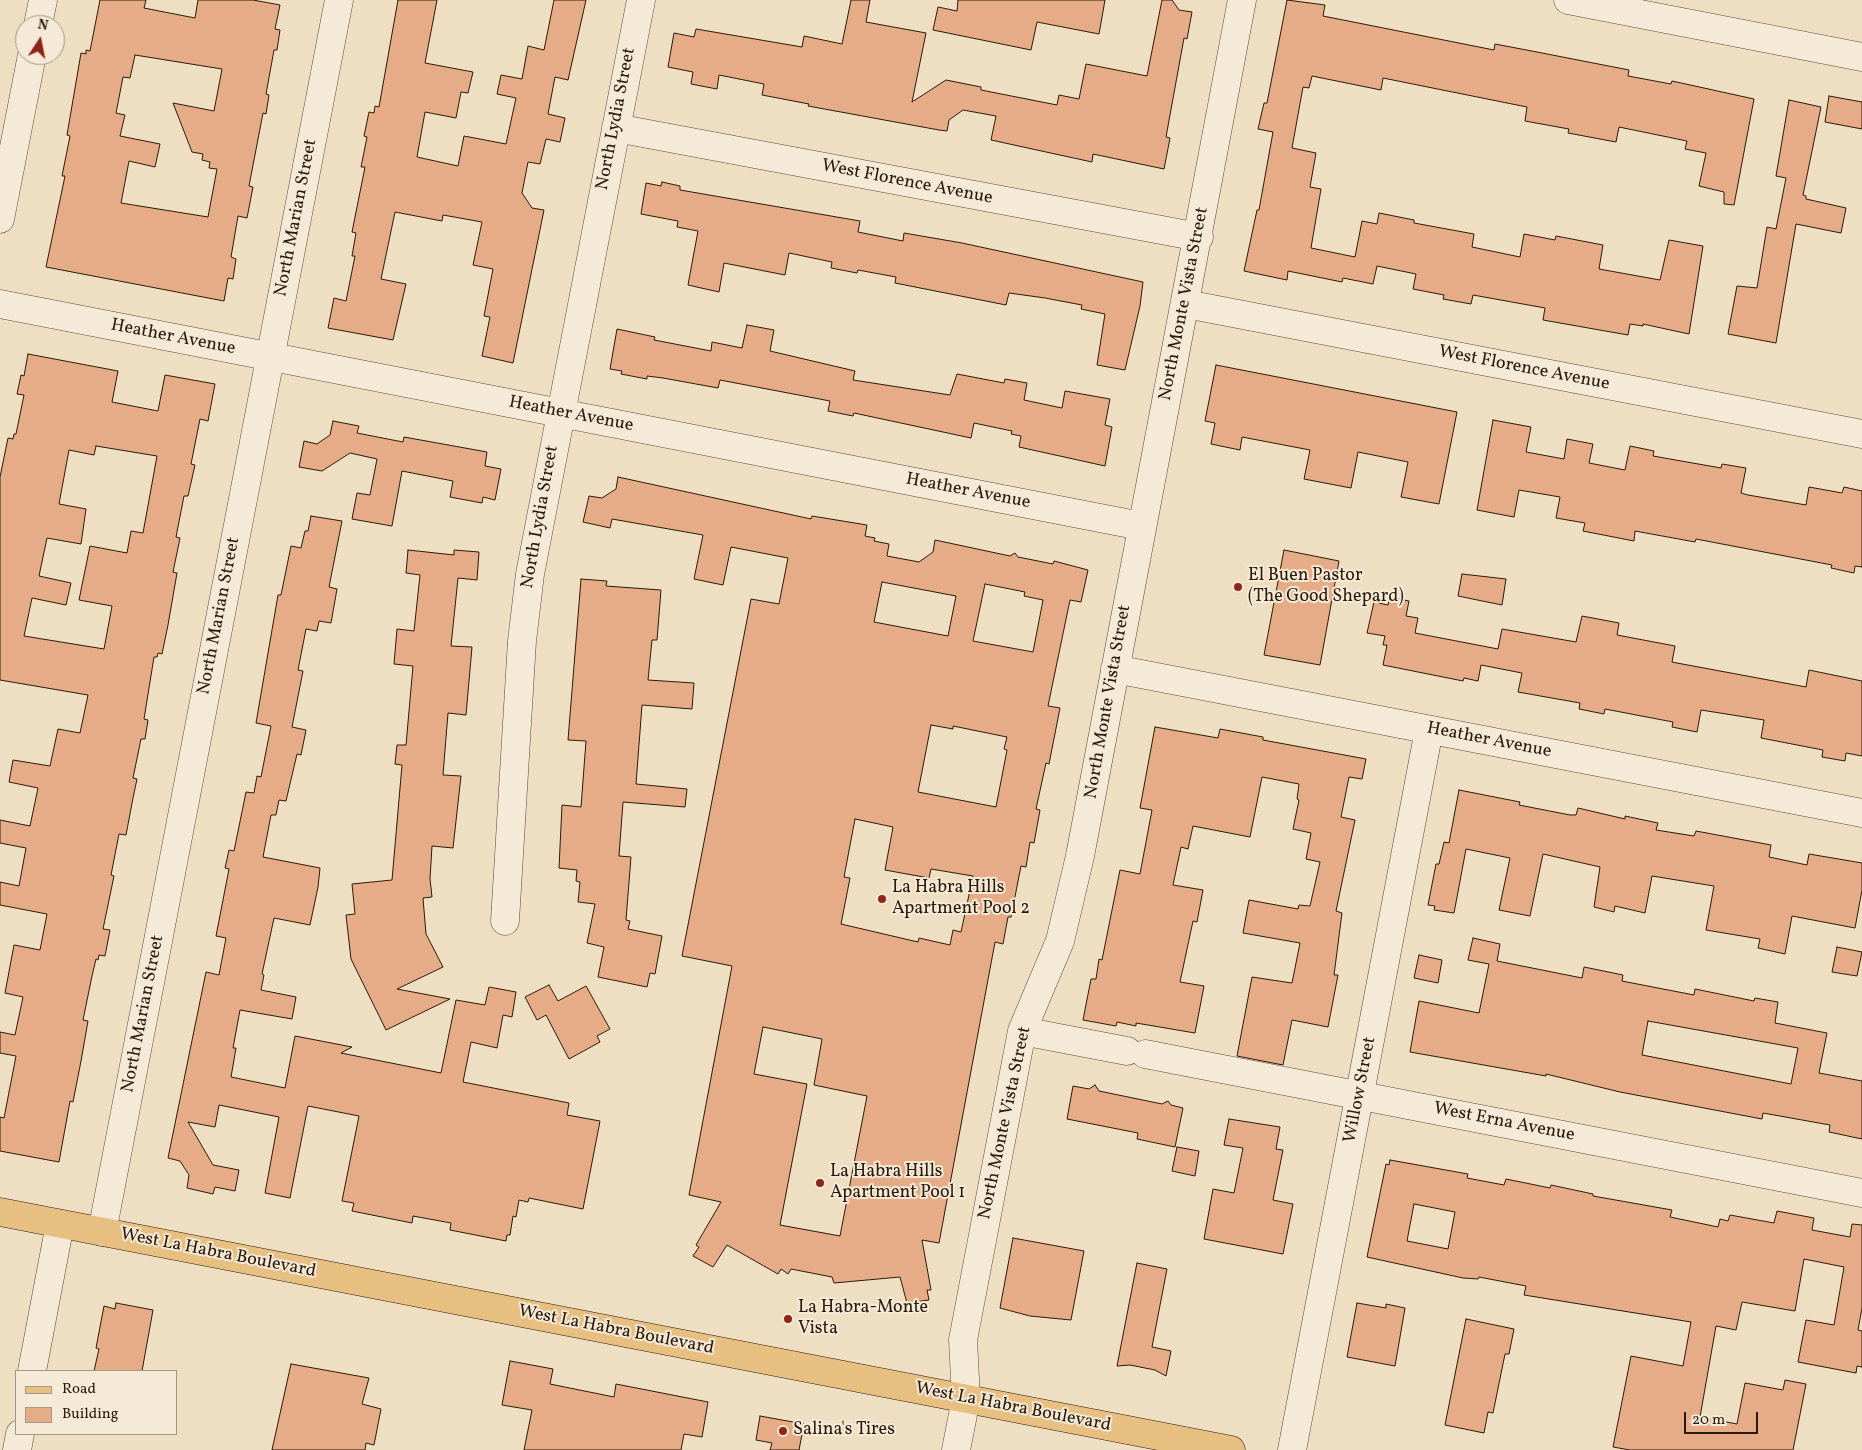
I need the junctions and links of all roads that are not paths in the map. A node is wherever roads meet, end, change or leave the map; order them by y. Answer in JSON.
{"nodes":[{"id":1,"x":43,"y":0,"type":"edge"},
{"id":2,"x":338,"y":0,"type":"edge"},
{"id":3,"x":641,"y":0,"type":"edge"},
{"id":4,"x":1242,"y":0,"type":"edge"},
{"id":5,"x":1568,"y":0,"type":"edge"},
{"id":6,"x":40,"y":15,"type":"edge"},
{"id":7,"x":1862,"y":57,"type":"edge"},
{"id":8,"x":30,"y":65,"type":"edge"},
{"id":9,"x":616,"y":128,"type":"junction"},
{"id":10,"x":0,"y":219,"type":"edge"},
{"id":11,"x":1199,"y":237,"type":"junction"},
{"id":12,"x":0,"y":304,"type":"edge"},
{"id":13,"x":1186,"y":304,"type":"junction"},
{"id":14,"x":270,"y":357,"type":"junction"},
{"id":15,"x":560,"y":413,"type":"junction"},
{"id":16,"x":1862,"y":434,"type":"edge"},
{"id":17,"x":1142,"y":526,"type":"junction"},
{"id":18,"x":1115,"y":669,"type":"junction"},
{"id":19,"x":1429,"y":730,"type":"junction"},
{"id":20,"x":1862,"y":813,"type":"edge"},
{"id":21,"x":505,"y":921,"type":"dead end"},
{"id":22,"x":1022,"y":1030,"type":"junction"},
{"id":23,"x":1360,"y":1095,"type":"junction"},
{"id":24,"x":1862,"y":1192,"type":"edge"},
{"id":25,"x":0,"y":1212,"type":"edge"},
{"id":26,"x":60,"y":1224,"type":"junction"},
{"id":27,"x":102,"y":1232,"type":"junction"},
{"id":28,"x":32,"y":1370,"type":"edge"},
{"id":29,"x":966,"y":1399,"type":"junction"},
{"id":30,"x":20,"y":1435,"type":"edge"},
{"id":31,"x":17,"y":1450,"type":"edge"},
{"id":32,"x":956,"y":1450,"type":"edge"},
{"id":33,"x":1232,"y":1450,"type":"edge"},
{"id":34,"x":1292,"y":1450,"type":"edge"}],
"edges":[{"from":1,"to":6,"type":"street"},
{"from":2,"to":14,"type":"street","name":"North Marian Street"},
{"from":3,"to":9,"type":"street","name":"North Lydia Street"},
{"from":4,"to":11,"type":"street","name":"North Monte Vista Street"},
{"from":5,"to":7,"type":"street"},
{"from":8,"to":10,"type":"street"},
{"from":9,"to":11,"type":"street","name":"West Florence Avenue"},
{"from":9,"to":15,"type":"street","name":"North Lydia Street"},
{"from":11,"to":13,"type":"street","name":"North Monte Vista Street"},
{"from":12,"to":14,"type":"street","name":"Heather Avenue"},
{"from":13,"to":16,"type":"street","name":"West Florence Avenue"},
{"from":13,"to":17,"type":"street","name":"North Monte Vista Street"},
{"from":14,"to":15,"type":"street","name":"Heather Avenue"},
{"from":14,"to":27,"type":"street","name":"North Marian Street"},
{"from":15,"to":17,"type":"street","name":"Heather Avenue"},
{"from":15,"to":21,"type":"street","name":"North Lydia Street"},
{"from":17,"to":18,"type":"street","name":"North Monte Vista Street"},
{"from":18,"to":19,"type":"street","name":"Heather Avenue"},
{"from":18,"to":22,"type":"street","name":"North Monte Vista Street"},
{"from":19,"to":20,"type":"street","name":"Heather Avenue"},
{"from":19,"to":23,"type":"street","name":"Willow Street"},
{"from":22,"to":23,"type":"street","name":"West Erna Avenue"},
{"from":22,"to":29,"type":"street","name":"North Monte Vista Street"},
{"from":23,"to":24,"type":"street","name":"West Erna Avenue"},
{"from":23,"to":34,"type":"street","name":"Willow Street"},
{"from":25,"to":26,"type":"main road","name":"West La Habra Boulevard"},
{"from":26,"to":27,"type":"main road","name":"West La Habra Boulevard"},
{"from":26,"to":28,"type":"street"},
{"from":27,"to":29,"type":"main road","name":"West La Habra Boulevard"},
{"from":29,"to":32,"type":"street","name":"North Monte Vista Street"},
{"from":29,"to":33,"type":"main road","name":"West La Habra Boulevard"},
{"from":30,"to":31,"type":"street"}]}
